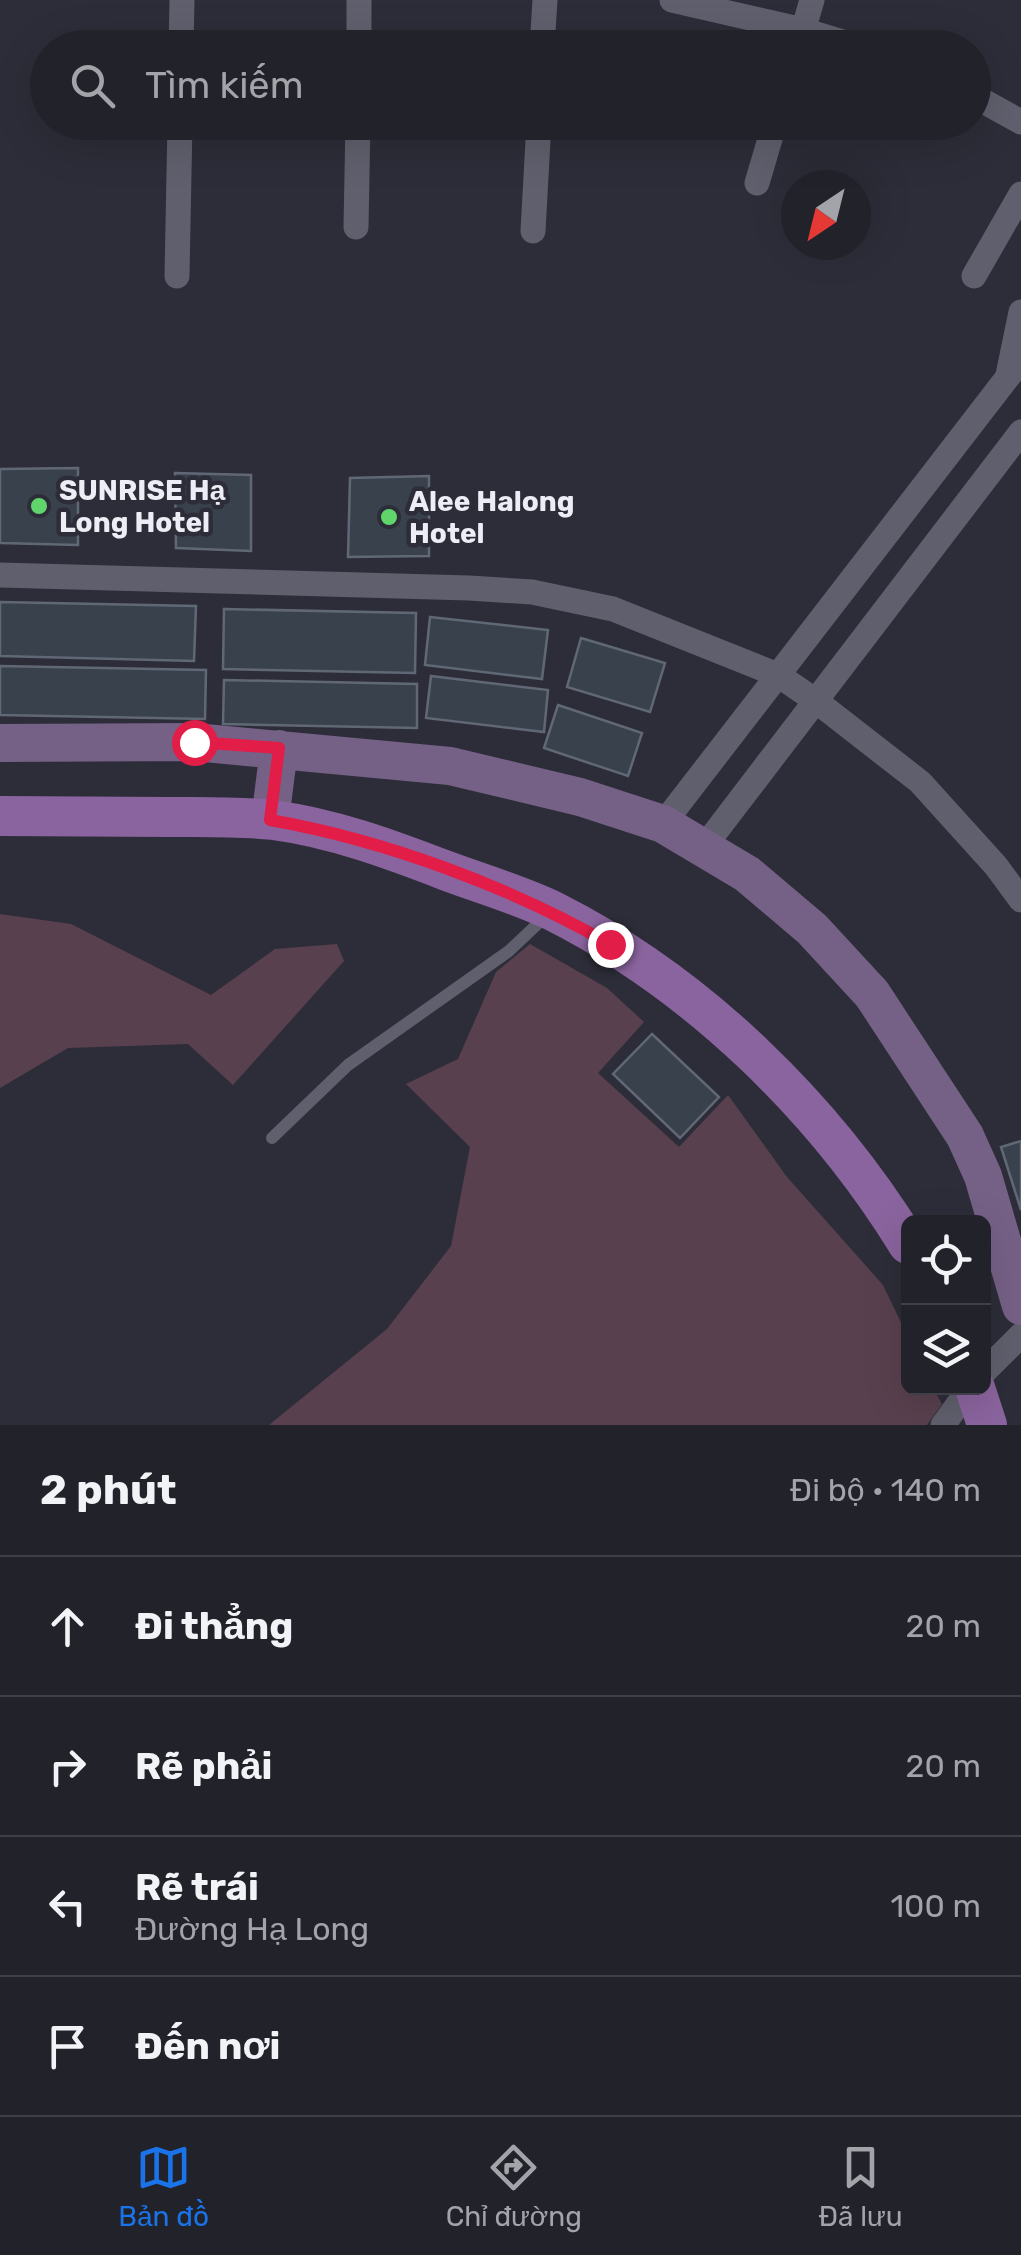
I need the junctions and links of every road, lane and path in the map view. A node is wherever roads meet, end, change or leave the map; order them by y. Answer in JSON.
{"nodes":[{"id":1,"x":182,"y":0,"type":"edge"},
{"id":2,"x":360,"y":0,"type":"edge"},
{"id":3,"x":544,"y":0,"type":"edge"},
{"id":4,"x":672,"y":0,"type":"edge"},
{"id":5,"x":812,"y":0,"type":"edge"},
{"id":6,"x":181,"y":30,"type":"edge"},
{"id":7,"x":359,"y":30,"type":"edge"},
{"id":8,"x":543,"y":30,"type":"edge"},
{"id":9,"x":773,"y":30,"type":"edge"},
{"id":10,"x":803,"y":30,"type":"edge"},
{"id":11,"x":991,"y":105,"type":"edge"},
{"id":12,"x":1021,"y":122,"type":"edge"},
{"id":13,"x":180,"y":140,"type":"edge"},
{"id":14,"x":358,"y":140,"type":"edge"},
{"id":15,"x":537,"y":140,"type":"edge"},
{"id":16,"x":770,"y":140,"type":"edge"},
{"id":17,"x":757,"y":183,"type":"dead end"},
{"id":18,"x":1021,"y":194,"type":"edge"},
{"id":19,"x":356,"y":227,"type":"dead end"},
{"id":20,"x":533,"y":231,"type":"dead end"},
{"id":21,"x":177,"y":276,"type":"dead end"},
{"id":22,"x":974,"y":276,"type":"dead end"},
{"id":23,"x":1021,"y":312,"type":"edge"},
{"id":24,"x":1014,"y":369,"type":"edge"},
{"id":25,"x":1021,"y":432,"type":"edge"},
{"id":26,"x":0,"y":575,"type":"edge"},
{"id":27,"x":778,"y":675,"type":"junction"},
{"id":28,"x":816,"y":700,"type":"junction"},
{"id":29,"x":0,"y":742,"type":"edge"},
{"id":30,"x":279,"y":748,"type":"junction"},
{"id":31,"x":0,"y":816,"type":"edge"},
{"id":32,"x":270,"y":820,"type":"junction"},
{"id":33,"x":663,"y":824,"type":"junction"},
{"id":34,"x":704,"y":846,"type":"junction"},
{"id":35,"x":1021,"y":900,"type":"edge"},
{"id":36,"x":552,"y":911,"type":"junction"},
{"id":37,"x":272,"y":1138,"type":"dead end"},
{"id":38,"x":901,"y":1233,"type":"edge"},
{"id":39,"x":1021,"y":1306,"type":"edge"},
{"id":40,"x":1021,"y":1335,"type":"edge"},
{"id":41,"x":991,"y":1365,"type":"edge"},
{"id":42,"x":967,"y":1395,"type":"edge"},
{"id":43,"x":975,"y":1395,"type":"edge"},
{"id":44,"x":943,"y":1425,"type":"edge"},
{"id":45,"x":987,"y":1425,"type":"edge"}],
"edges":[{"from":1,"to":6,"type":"street"},
{"from":2,"to":7,"type":"street"},
{"from":3,"to":8,"type":"street"},
{"from":4,"to":9,"type":"street"},
{"from":5,"to":10,"type":"street"},
{"from":11,"to":12,"type":"street"},
{"from":13,"to":21,"type":"street"},
{"from":14,"to":19,"type":"street"},
{"from":15,"to":20,"type":"street"},
{"from":16,"to":17,"type":"street"},
{"from":18,"to":22,"type":"street"},
{"from":23,"to":24,"type":"street"},
{"from":24,"to":27,"type":"street"},
{"from":25,"to":28,"type":"street"},
{"from":26,"to":27,"type":"street"},
{"from":27,"to":28,"type":"street"},
{"from":27,"to":33,"type":"street"},
{"from":28,"to":34,"type":"street"},
{"from":28,"to":35,"type":"street"},
{"from":29,"to":30,"type":"street"},
{"from":30,"to":32,"type":"street"},
{"from":30,"to":33,"type":"street"},
{"from":31,"to":32,"type":"main road"},
{"from":32,"to":36,"type":"main road"},
{"from":33,"to":34,"type":"street"},
{"from":34,"to":39,"type":"street"},
{"from":36,"to":37,"type":"lane"},
{"from":36,"to":38,"type":"main road"},
{"from":40,"to":41,"type":"street"},
{"from":42,"to":44,"type":"street"},
{"from":43,"to":45,"type":"main road"}]}
